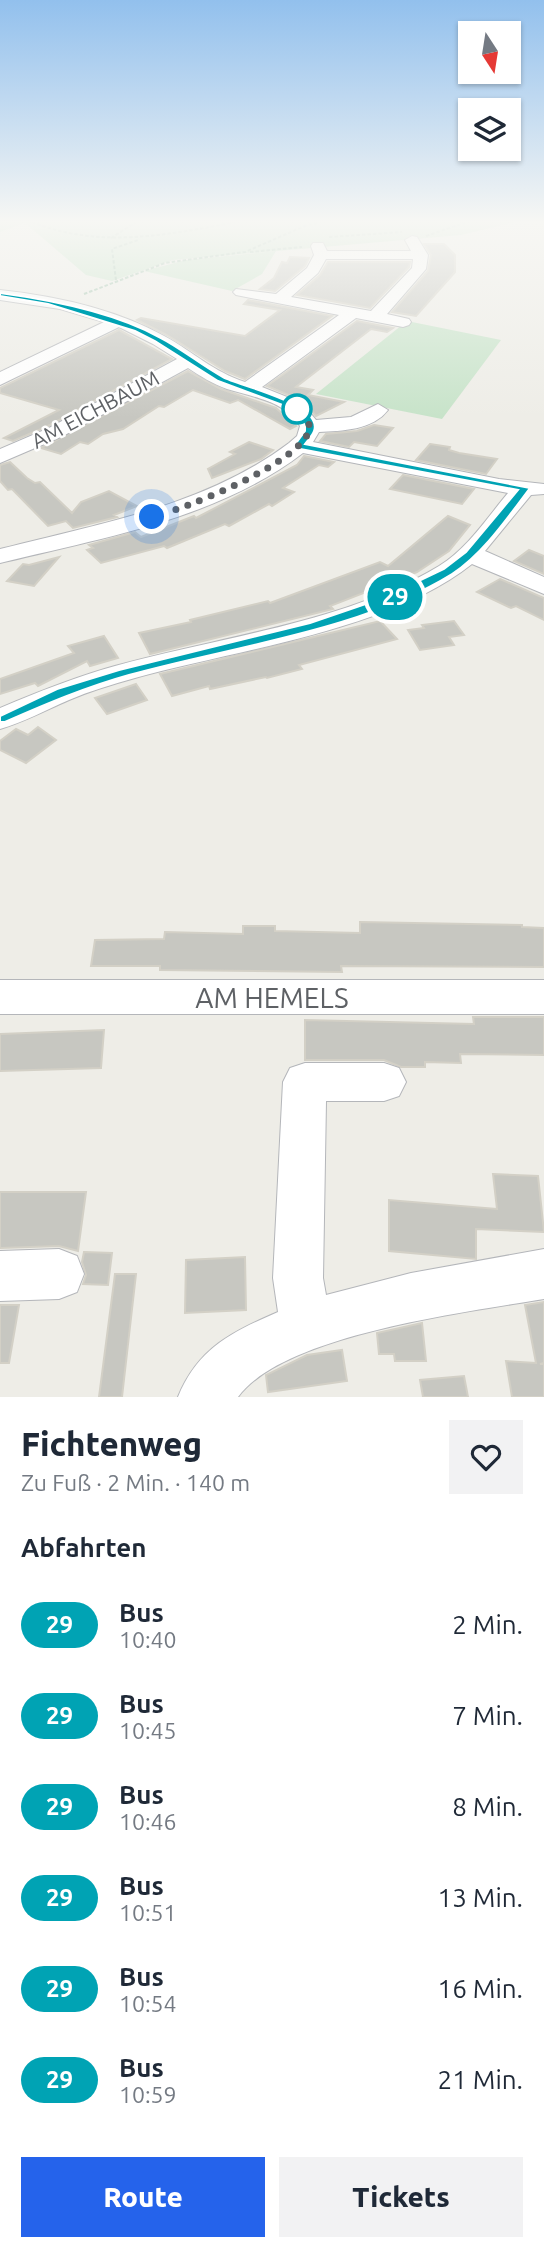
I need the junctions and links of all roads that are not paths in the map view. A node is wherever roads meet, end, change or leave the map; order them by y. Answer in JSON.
{"nodes":[{"id":1,"x":293,"y":287,"type":"edge"},
{"id":2,"x":403,"y":287,"type":"edge"},
{"id":3,"x":241,"y":292,"type":"dead end"},
{"id":4,"x":0,"y":295,"type":"edge"},
{"id":5,"x":280,"y":298,"type":"junction"},
{"id":6,"x":354,"y":312,"type":"junction"},
{"id":7,"x":376,"y":316,"type":"junction"},
{"id":8,"x":117,"y":322,"type":"junction"},
{"id":9,"x":403,"y":322,"type":"dead end"},
{"id":10,"x":191,"y":360,"type":"junction"},
{"id":11,"x":0,"y":379,"type":"edge"},
{"id":12,"x":247,"y":389,"type":"junction"},
{"id":13,"x":379,"y":410,"type":"dead end"},
{"id":14,"x":304,"y":436,"type":"junction"},
{"id":15,"x":0,"y":457,"type":"edge"},
{"id":16,"x":535,"y":488,"type":"edge"},
{"id":17,"x":2,"y":541,"type":"edge"},
{"id":18,"x":470,"y":554,"type":"junction"},
{"id":19,"x":544,"y":586,"type":"edge"},
{"id":20,"x":0,"y":719,"type":"edge"},
{"id":21,"x":0,"y":996,"type":"edge"},
{"id":22,"x":544,"y":997,"type":"edge"},
{"id":23,"x":384,"y":1082,"type":"dead end"},
{"id":24,"x":544,"y":1273,"type":"edge"},
{"id":25,"x":59,"y":1274,"type":"dead end"},
{"id":26,"x":0,"y":1276,"type":"edge"},
{"id":27,"x":306,"y":1326,"type":"junction"},
{"id":28,"x":205,"y":1397,"type":"edge"}],
"edges":[{"from":1,"to":5,"type":"street"},
{"from":2,"to":7,"type":"street"},
{"from":3,"to":5,"type":"street"},
{"from":4,"to":8,"type":"street"},
{"from":5,"to":6,"type":"street"},
{"from":6,"to":7,"type":"street"},
{"from":6,"to":12,"type":"street"},
{"from":7,"to":9,"type":"street"},
{"from":8,"to":10,"type":"street"},
{"from":8,"to":11,"type":"street"},
{"from":10,"to":12,"type":"street"},
{"from":10,"to":15,"type":"street","name":"AM EICHBAUM"},
{"from":12,"to":14,"type":"street"},
{"from":13,"to":14,"type":"street"},
{"from":14,"to":16,"type":"street"},
{"from":14,"to":17,"type":"street"},
{"from":16,"to":18,"type":"street"},
{"from":18,"to":19,"type":"street"},
{"from":18,"to":20,"type":"street"},
{"from":21,"to":22,"type":"street","name":"AM HEMELS"},
{"from":23,"to":27,"type":"street"},
{"from":24,"to":27,"type":"street"},
{"from":25,"to":26,"type":"street"},
{"from":27,"to":28,"type":"street"}]}
